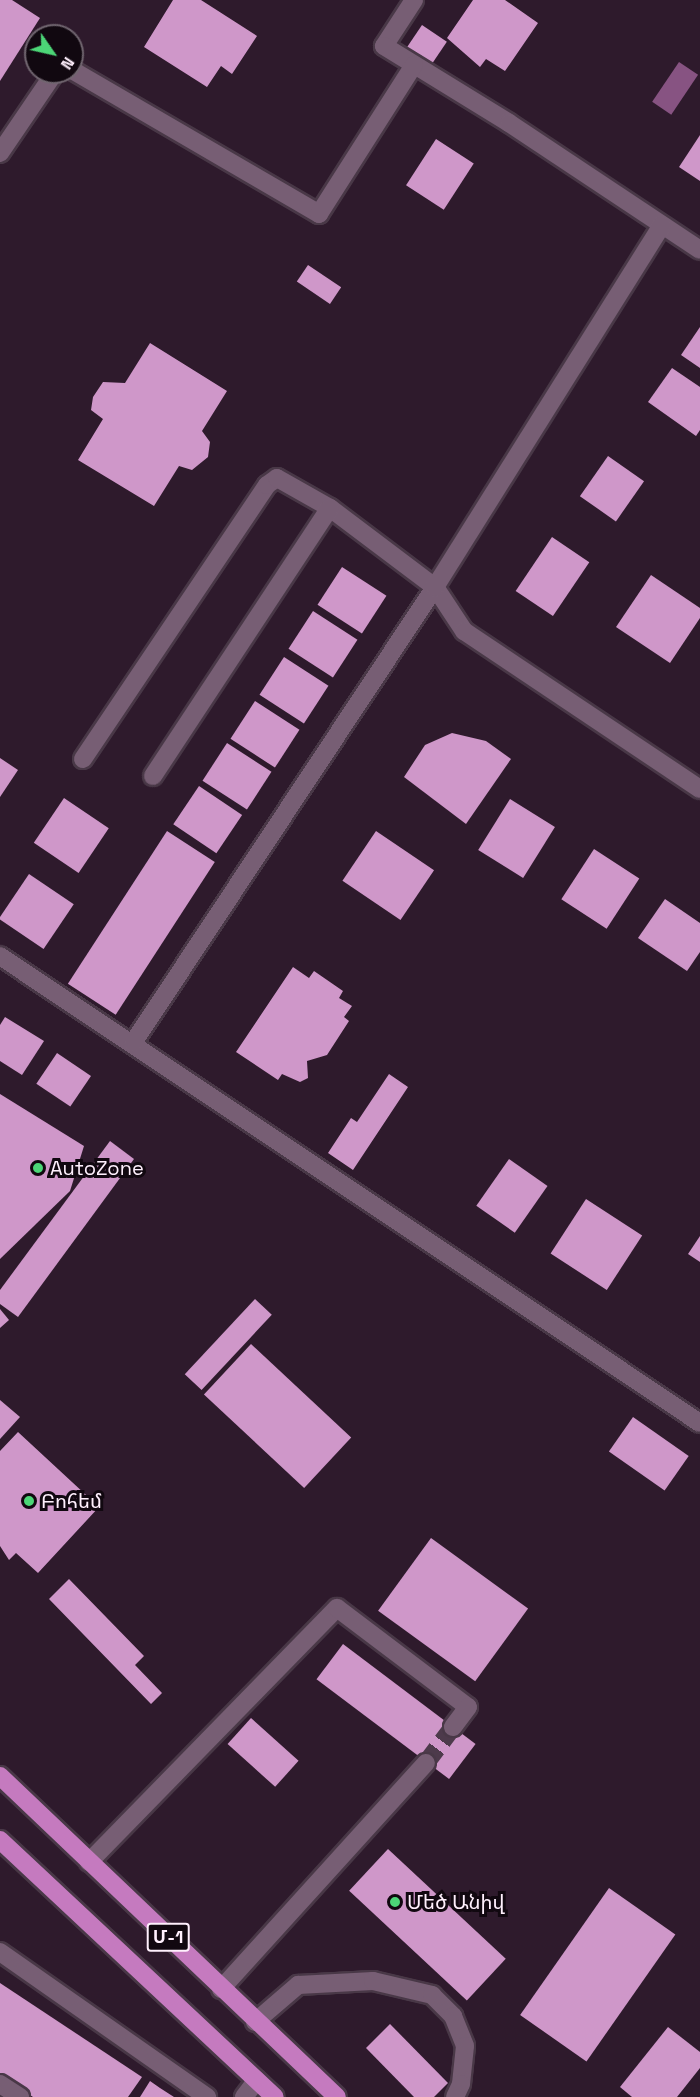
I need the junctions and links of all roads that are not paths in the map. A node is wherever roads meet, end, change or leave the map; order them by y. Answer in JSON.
{"nodes":[{"id":1,"x":414,"y":0,"type":"edge"},
{"id":2,"x":414,"y":65,"type":"junction"},
{"id":3,"x":84,"y":77,"type":"edge"},
{"id":4,"x":47,"y":84,"type":"edge"},
{"id":5,"x":0,"y":153,"type":"edge"},
{"id":6,"x":662,"y":225,"type":"junction"},
{"id":7,"x":700,"y":250,"type":"edge"},
{"id":8,"x":330,"y":508,"type":"junction"},
{"id":9,"x":435,"y":587,"type":"junction"},
{"id":10,"x":83,"y":759,"type":"dead end"},
{"id":11,"x":153,"y":776,"type":"dead end"},
{"id":12,"x":700,"y":789,"type":"edge"},
{"id":13,"x":0,"y":956,"type":"edge"},
{"id":14,"x":133,"y":1042,"type":"junction"},
{"id":15,"x":700,"y":1423,"type":"edge"},
{"id":16,"x":453,"y":1727,"type":"tunnel mouth"},
{"id":17,"x":426,"y":1762,"type":"tunnel mouth"},
{"id":18,"x":0,"y":1776,"type":"edge"},
{"id":19,"x":0,"y":1840,"type":"edge"},
{"id":20,"x":89,"y":1862,"type":"junction"},
{"id":21,"x":0,"y":1952,"type":"edge"},
{"id":22,"x":221,"y":1989,"type":"junction"},
{"id":23,"x":255,"y":2022,"type":"junction"},
{"id":24,"x":257,"y":2080,"type":"junction"},
{"id":25,"x":0,"y":2084,"type":"edge"},
{"id":26,"x":20,"y":2097,"type":"edge"},
{"id":27,"x":207,"y":2097,"type":"edge"},
{"id":28,"x":244,"y":2097,"type":"edge"},
{"id":29,"x":275,"y":2097,"type":"edge"},
{"id":30,"x":337,"y":2097,"type":"edge"},
{"id":31,"x":455,"y":2097,"type":"edge"}],
"edges":[{"from":1,"to":2,"type":"street"},
{"from":2,"to":3,"type":"street"},
{"from":2,"to":6,"type":"street"},
{"from":4,"to":5,"type":"street"},
{"from":6,"to":7,"type":"street"},
{"from":6,"to":9,"type":"street"},
{"from":8,"to":9,"type":"street"},
{"from":8,"to":10,"type":"street"},
{"from":8,"to":11,"type":"street"},
{"from":9,"to":12,"type":"street"},
{"from":9,"to":14,"type":"street"},
{"from":13,"to":14,"type":"street"},
{"from":14,"to":15,"type":"street"},
{"from":16,"to":20,"type":"street"},
{"from":17,"to":22,"type":"street"},
{"from":18,"to":20,"type":"main road","number":"Մ-1"},
{"from":19,"to":24,"type":"main road","number":"Մ-1"},
{"from":20,"to":22,"type":"main road","number":"Մ-1"},
{"from":21,"to":27,"type":"street"},
{"from":22,"to":23,"type":"main road","number":"Մ-1"},
{"from":23,"to":30,"type":"main road","number":"Մ-1"},
{"from":23,"to":31,"type":"street"},
{"from":24,"to":28,"type":"street"},
{"from":24,"to":29,"type":"main road","number":"Մ-1"},
{"from":25,"to":26,"type":"street"}]}
